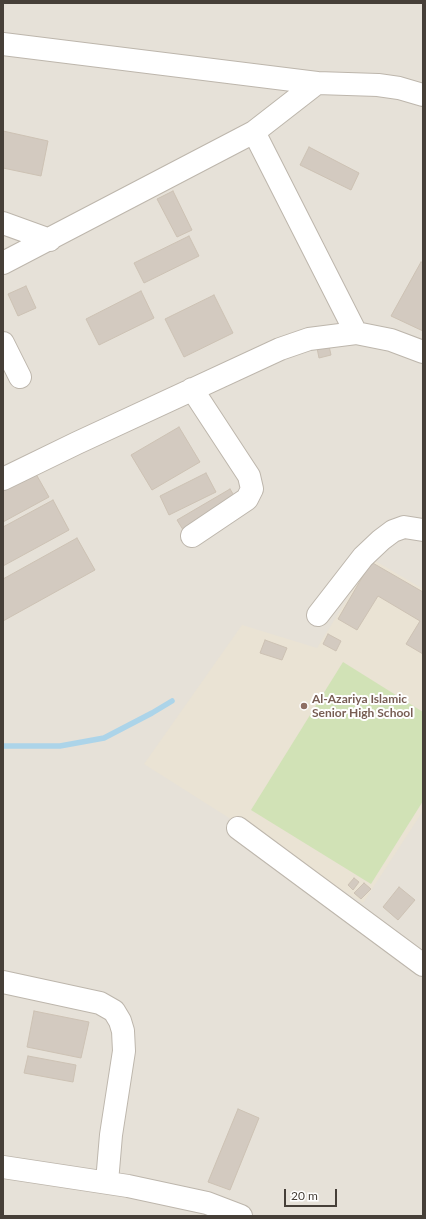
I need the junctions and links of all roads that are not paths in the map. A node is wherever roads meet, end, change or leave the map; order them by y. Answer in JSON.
{"nodes":[{"id":1,"x":3,"y":44,"type":"edge"},
{"id":2,"x":317,"y":82,"type":"junction"},
{"id":3,"x":423,"y":95,"type":"edge"},
{"id":4,"x":254,"y":132,"type":"junction"},
{"id":5,"x":3,"y":223,"type":"edge"},
{"id":6,"x":50,"y":240,"type":"junction"},
{"id":7,"x":3,"y":263,"type":"edge"},
{"id":8,"x":356,"y":333,"type":"junction"},
{"id":9,"x":3,"y":343,"type":"edge"},
{"id":10,"x":423,"y":352,"type":"edge"},
{"id":11,"x":20,"y":377,"type":"dead end"},
{"id":12,"x":192,"y":389,"type":"junction"},
{"id":13,"x":3,"y":479,"type":"edge"},
{"id":14,"x":423,"y":530,"type":"edge"},
{"id":15,"x":192,"y":536,"type":"dead end"},
{"id":16,"x":318,"y":615,"type":"dead end"},
{"id":17,"x":238,"y":828,"type":"dead end"},
{"id":18,"x":423,"y":965,"type":"edge"},
{"id":19,"x":3,"y":982,"type":"edge"},
{"id":20,"x":3,"y":1167,"type":"edge"},
{"id":21,"x":107,"y":1182,"type":"junction"},
{"id":22,"x":241,"y":1216,"type":"edge"}],
"edges":[{"from":1,"to":2,"type":"street"},
{"from":2,"to":3,"type":"street"},
{"from":2,"to":4,"type":"street"},
{"from":4,"to":6,"type":"street"},
{"from":4,"to":8,"type":"street"},
{"from":5,"to":6,"type":"street"},
{"from":6,"to":7,"type":"street"},
{"from":8,"to":10,"type":"street"},
{"from":8,"to":12,"type":"street"},
{"from":9,"to":11,"type":"street"},
{"from":12,"to":13,"type":"street"},
{"from":12,"to":15,"type":"street"},
{"from":14,"to":16,"type":"street"},
{"from":17,"to":18,"type":"street"},
{"from":19,"to":21,"type":"street"},
{"from":20,"to":21,"type":"street"},
{"from":21,"to":22,"type":"street"}]}
